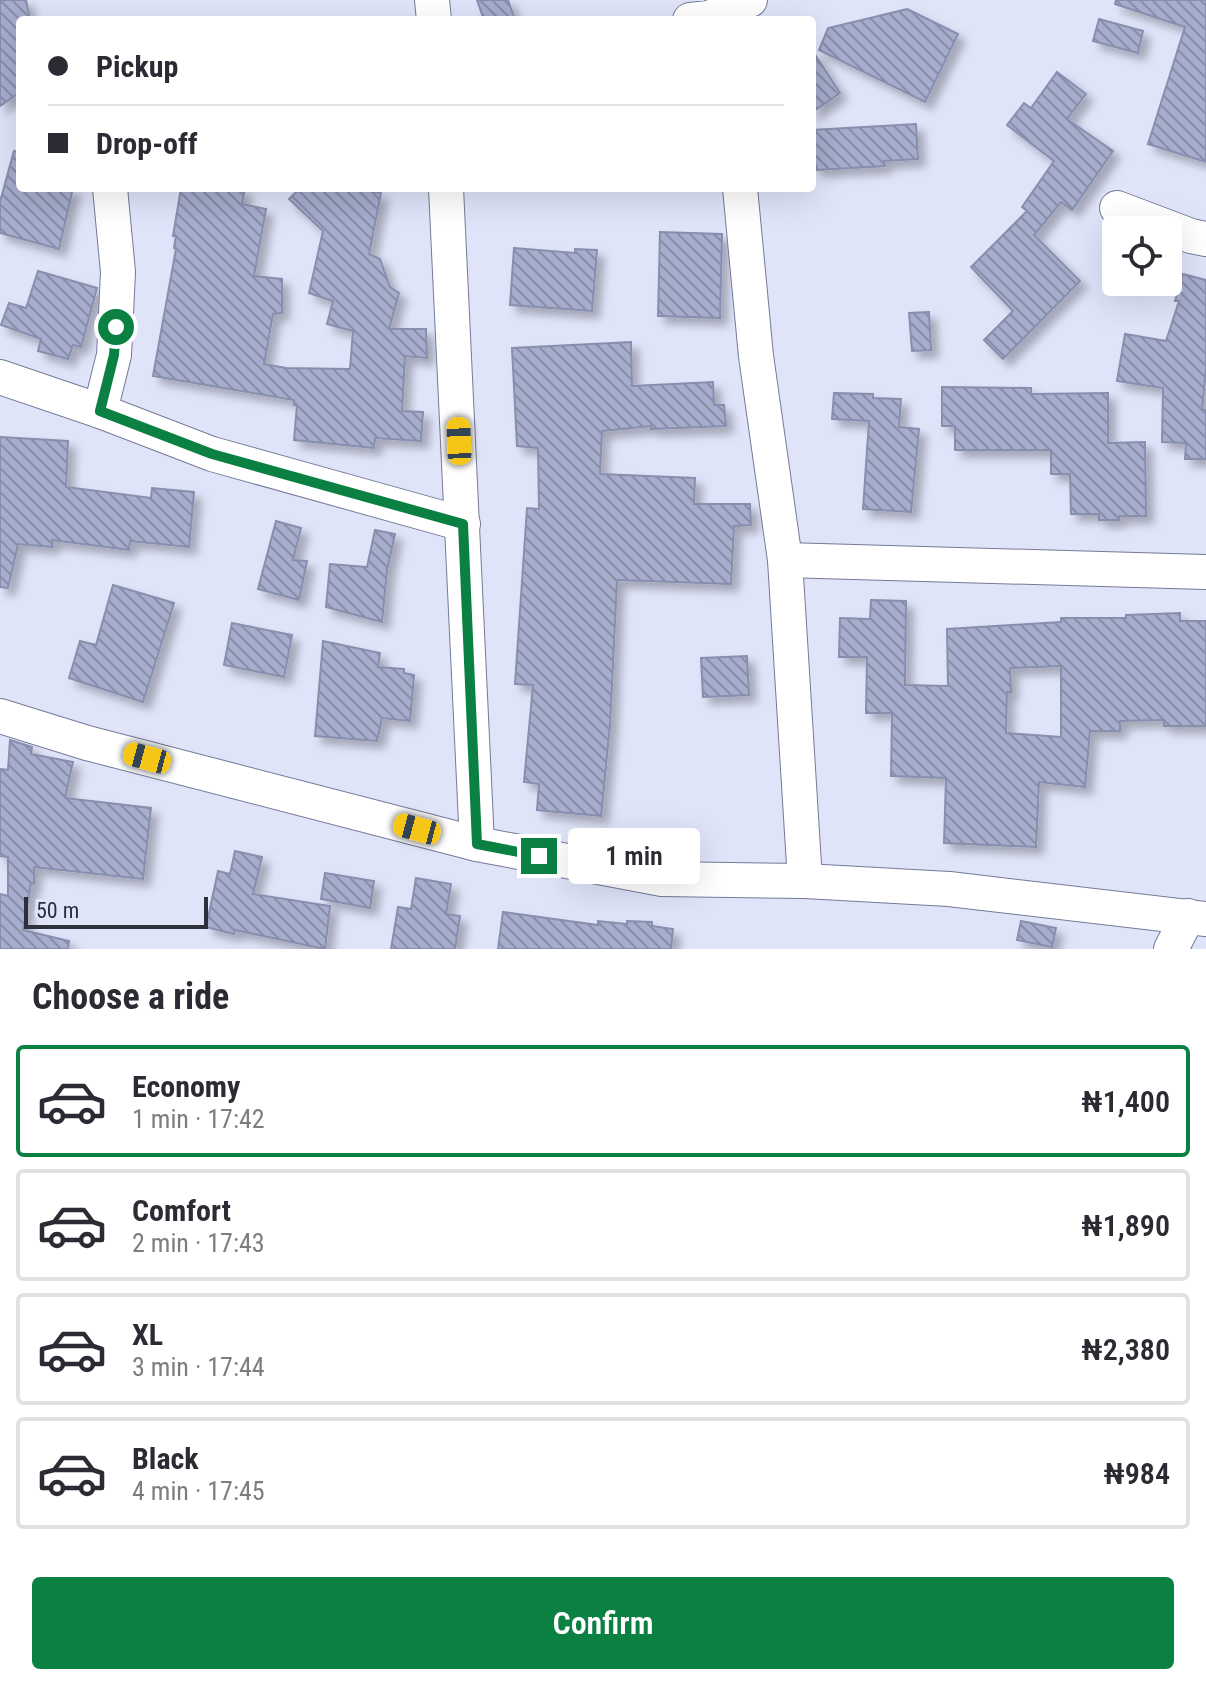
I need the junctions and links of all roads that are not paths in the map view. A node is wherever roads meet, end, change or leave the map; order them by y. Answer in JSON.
{"nodes":[{"id":1,"x":750,"y":0,"type":"edge"},
{"id":2,"x":710,"y":16,"type":"edge"},
{"id":3,"x":110,"y":192,"type":"edge"},
{"id":4,"x":446,"y":192,"type":"edge"},
{"id":5,"x":740,"y":192,"type":"edge"},
{"id":6,"x":1117,"y":208,"type":"dead end"},
{"id":7,"x":1206,"y":239,"type":"edge"},
{"id":8,"x":0,"y":377,"type":"edge"},
{"id":9,"x":100,"y":411,"type":"junction"},
{"id":10,"x":463,"y":524,"type":"junction"},
{"id":11,"x":785,"y":560,"type":"junction"},
{"id":12,"x":1206,"y":572,"type":"edge"},
{"id":13,"x":0,"y":716,"type":"edge"},
{"id":14,"x":477,"y":844,"type":"junction"},
{"id":15,"x":805,"y":881,"type":"junction"},
{"id":16,"x":1197,"y":917,"type":"edge"},
{"id":17,"x":1171,"y":949,"type":"edge"}],
"edges":[{"from":1,"to":2,"type":"street"},
{"from":3,"to":9,"type":"street"},
{"from":4,"to":10,"type":"street"},
{"from":5,"to":11,"type":"street"},
{"from":6,"to":7,"type":"street"},
{"from":8,"to":9,"type":"street"},
{"from":9,"to":10,"type":"street"},
{"from":10,"to":14,"type":"street"},
{"from":11,"to":12,"type":"street"},
{"from":11,"to":15,"type":"street"},
{"from":13,"to":14,"type":"street"},
{"from":14,"to":15,"type":"street"},
{"from":15,"to":16,"type":"street"},
{"from":16,"to":17,"type":"street"}]}
